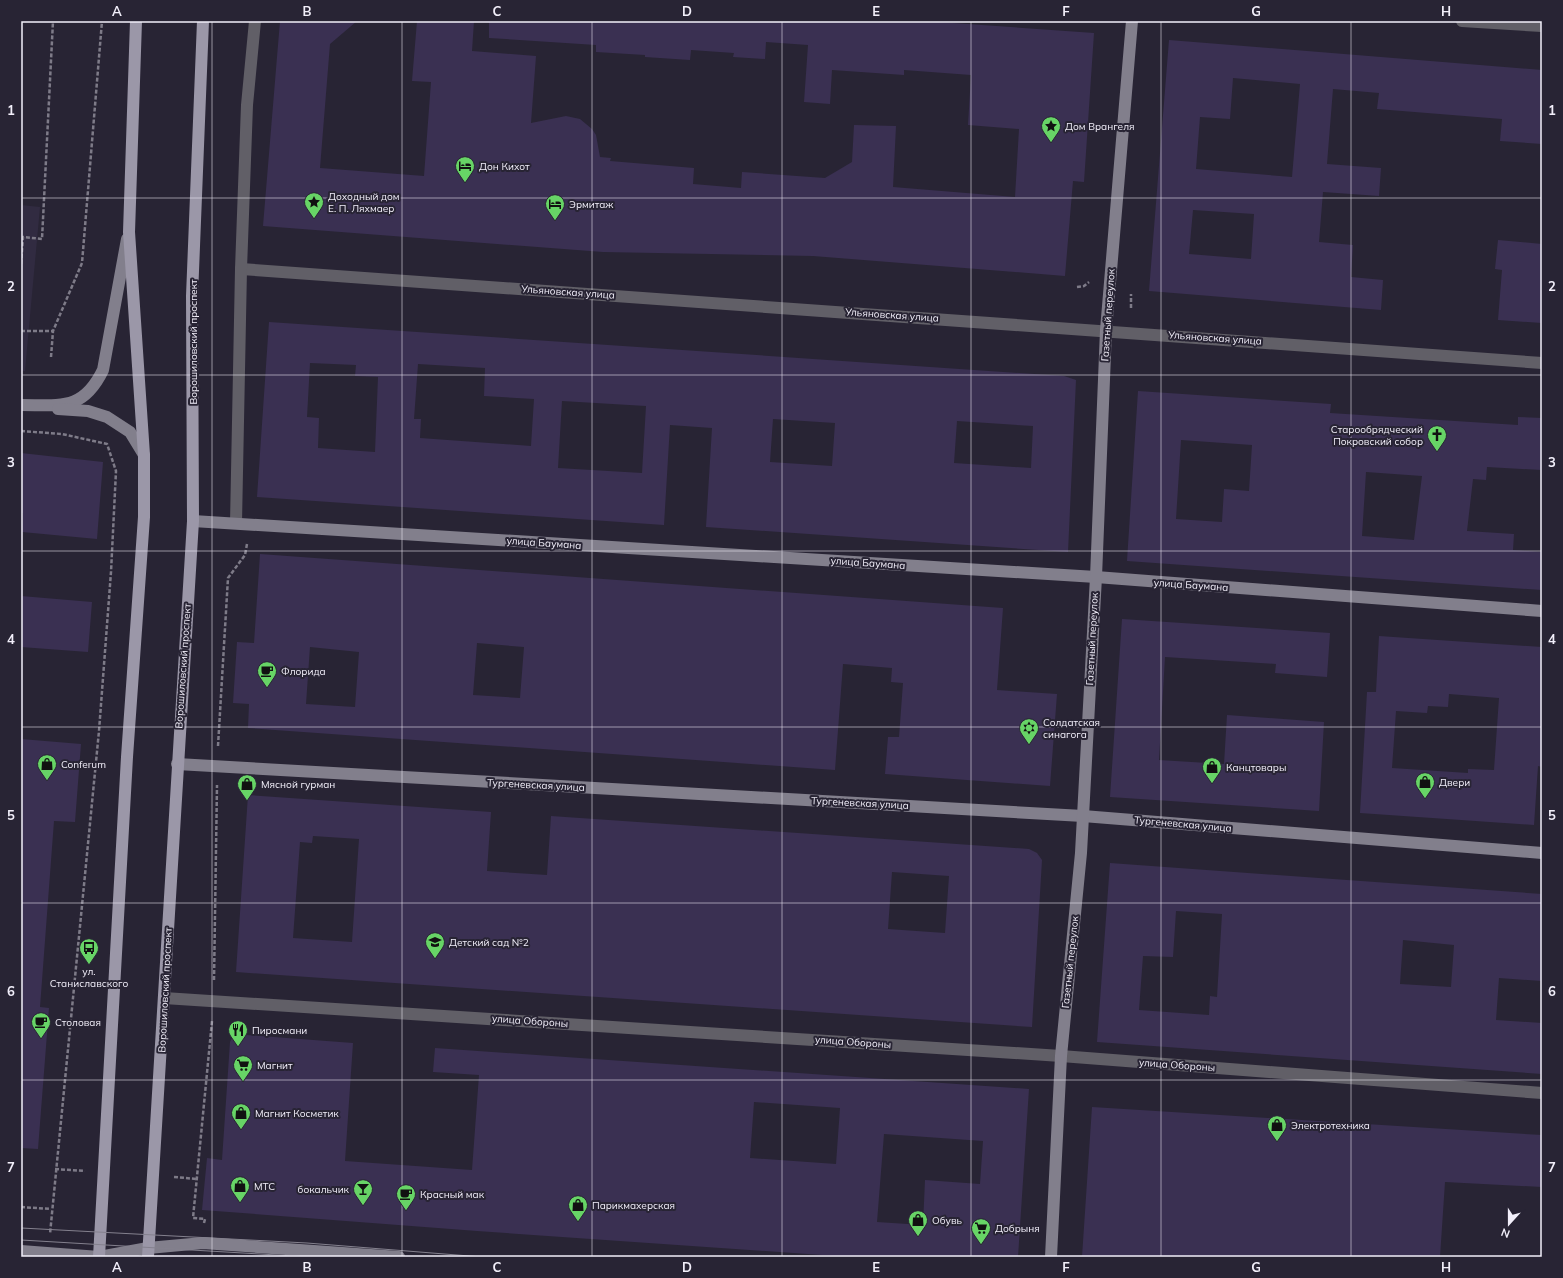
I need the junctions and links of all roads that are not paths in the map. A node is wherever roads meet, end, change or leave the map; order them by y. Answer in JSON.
{"nodes":[{"id":1,"x":136,"y":21,"type":"edge"},
{"id":2,"x":203,"y":21,"type":"edge"},
{"id":3,"x":256,"y":21,"type":"edge"},
{"id":4,"x":1132,"y":21,"type":"edge"},
{"id":5,"x":1462,"y":21,"type":"edge"},
{"id":6,"x":1542,"y":26,"type":"edge"},
{"id":7,"x":128,"y":232,"type":"junction"},
{"id":8,"x":241,"y":269,"type":"junction"},
{"id":9,"x":1106,"y":330,"type":"junction"},
{"id":10,"x":1542,"y":363,"type":"edge"},
{"id":11,"x":21,"y":405,"type":"edge"},
{"id":12,"x":144,"y":455,"type":"junction"},
{"id":13,"x":193,"y":521,"type":"junction"},
{"id":14,"x":236,"y":523,"type":"junction"},
{"id":15,"x":1096,"y":578,"type":"junction"},
{"id":16,"x":1542,"y":612,"type":"edge"},
{"id":17,"x":177,"y":764,"type":"junction"},
{"id":18,"x":1083,"y":816,"type":"junction"},
{"id":19,"x":1542,"y":853,"type":"edge"},
{"id":20,"x":164,"y":998,"type":"junction"},
{"id":21,"x":1061,"y":1056,"type":"junction"},
{"id":22,"x":1542,"y":1093,"type":"edge"},
{"id":23,"x":21,"y":1251,"type":"edge"},
{"id":24,"x":148,"y":1253,"type":"edge"},
{"id":25,"x":99,"y":1257,"type":"edge"},
{"id":26,"x":399,"y":1257,"type":"edge"},
{"id":27,"x":1051,"y":1257,"type":"edge"}],
"edges":[{"from":1,"to":7,"type":"main road"},
{"from":2,"to":13,"type":"main road","name":"Ворошиловский проспект"},
{"from":3,"to":8,"type":"street"},
{"from":4,"to":9,"type":"street","name":"Газетный переулок"},
{"from":5,"to":6,"type":"street"},
{"from":7,"to":11,"type":"street"},
{"from":7,"to":12,"type":"main road"},
{"from":8,"to":9,"type":"street","name":"Ульяновская улица"},
{"from":8,"to":14,"type":"street"},
{"from":9,"to":10,"type":"street","name":"Ульяновская улица"},
{"from":9,"to":15,"type":"street","name":"Газетный переулок"},
{"from":11,"to":12,"type":"street"},
{"from":12,"to":25,"type":"main road"},
{"from":13,"to":14,"type":"street","name":"улица Баумана"},
{"from":13,"to":17,"type":"main road","name":"Ворошиловский проспект"},
{"from":14,"to":15,"type":"street","name":"улица Баумана"},
{"from":15,"to":16,"type":"street","name":"улица Баумана"},
{"from":15,"to":18,"type":"street","name":"Газетный переулок"},
{"from":17,"to":18,"type":"street","name":"Тургеневская улица"},
{"from":17,"to":20,"type":"main road","name":"Ворошиловский проспект"},
{"from":18,"to":19,"type":"street","name":"Тургеневская улица"},
{"from":18,"to":21,"type":"street","name":"Газетный переулок"},
{"from":20,"to":21,"type":"street","name":"улица Обороны"},
{"from":20,"to":24,"type":"main road","name":"Ворошиловский проспект"},
{"from":21,"to":22,"type":"street","name":"улица Обороны"},
{"from":21,"to":27,"type":"street","name":"Газетный переулок"},
{"from":23,"to":25,"type":"street"},
{"from":24,"to":25,"type":"street"},
{"from":24,"to":26,"type":"street"}]}
